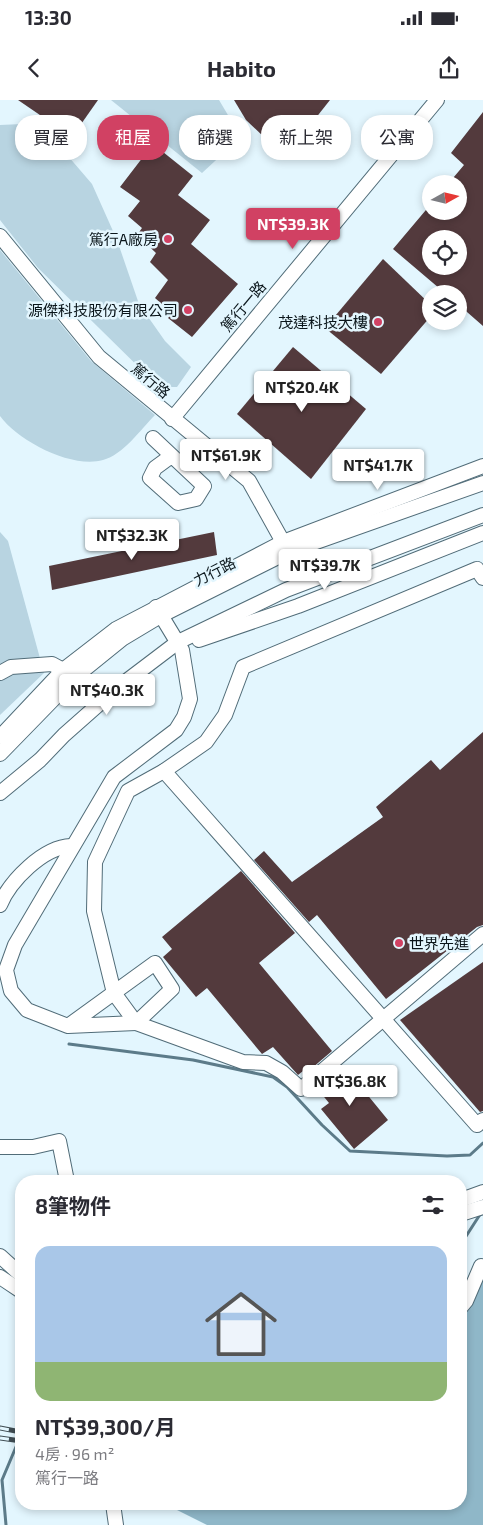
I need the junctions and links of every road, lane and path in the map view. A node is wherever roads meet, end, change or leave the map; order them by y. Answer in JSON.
{"nodes":[{"id":1,"x":437,"y":100,"type":"edge"},
{"id":2,"x":0,"y":236,"type":"edge"},
{"id":3,"x":172,"y":419,"type":"junction"},
{"id":4,"x":153,"y":438,"type":"dead end"},
{"id":5,"x":170,"y":456,"type":"dead end"},
{"id":6,"x":483,"y":466,"type":"edge"},
{"id":7,"x":483,"y":483,"type":"edge"},
{"id":8,"x":483,"y":515,"type":"edge"},
{"id":9,"x":483,"y":533,"type":"edge"},
{"id":10,"x":284,"y":542,"type":"junction"},
{"id":11,"x":483,"y":578,"type":"edge"},
{"id":12,"x":159,"y":611,"type":"junction"},
{"id":13,"x":180,"y":646,"type":"junction"},
{"id":14,"x":63,"y":670,"type":"junction"},
{"id":15,"x":0,"y":673,"type":"edge"},
{"id":16,"x":0,"y":736,"type":"edge"},
{"id":17,"x":0,"y":754,"type":"edge"},
{"id":18,"x":40,"y":760,"type":"junction"},
{"id":19,"x":164,"y":771,"type":"junction"},
{"id":20,"x":0,"y":794,"type":"edge"},
{"id":21,"x":0,"y":803,"type":"edge"},
{"id":22,"x":71,"y":846,"type":"junction"},
{"id":23,"x":0,"y":905,"type":"edge"},
{"id":24,"x":483,"y":934,"type":"edge"},
{"id":25,"x":114,"y":993,"type":"junction"},
{"id":26,"x":384,"y":1019,"type":"junction"},
{"id":27,"x":136,"y":1023,"type":"junction"},
{"id":28,"x":68,"y":1026,"type":"junction"},
{"id":29,"x":483,"y":1120,"type":"edge"},
{"id":30,"x":0,"y":1147,"type":"edge"},
{"id":31,"x":65,"y":1175,"type":"edge"},
{"id":32,"x":483,"y":1192,"type":"edge"},
{"id":33,"x":467,"y":1198,"type":"edge"},
{"id":34,"x":483,"y":1207,"type":"edge"},
{"id":35,"x":467,"y":1212,"type":"edge"},
{"id":36,"x":0,"y":1256,"type":"edge"},
{"id":37,"x":482,"y":1265,"type":"edge"},
{"id":38,"x":15,"y":1269,"type":"edge"},
{"id":39,"x":0,"y":1276,"type":"edge"},
{"id":40,"x":467,"y":1277,"type":"edge"},
{"id":41,"x":15,"y":1287,"type":"edge"},
{"id":42,"x":467,"y":1299,"type":"edge"},
{"id":43,"x":114,"y":1510,"type":"edge"},
{"id":44,"x":116,"y":1525,"type":"edge"}],
"edges":[{"from":1,"to":3,"type":"street","name":"篤行一路"},
{"from":2,"to":3,"type":"street","name":"篤行路"},
{"from":3,"to":10,"type":"street","name":"篤行路"},
{"from":4,"to":5,"type":"street"},
{"from":6,"to":10,"type":"street","name":"力行路"},
{"from":7,"to":12,"type":"street","name":"力行路"},
{"from":8,"to":13,"type":"street"},
{"from":9,"to":13,"type":"street"},
{"from":10,"to":12,"type":"street","name":"力行路"},
{"from":11,"to":19,"type":"street"},
{"from":12,"to":13,"type":"street"},
{"from":12,"to":14,"type":"street","name":"力行路"},
{"from":12,"to":17,"type":"street","name":"力行路"},
{"from":13,"to":18,"type":"street"},
{"from":13,"to":22,"type":"street"},
{"from":14,"to":15,"type":"street"},
{"from":14,"to":16,"type":"street","name":"力行路"},
{"from":18,"to":20,"type":"street"},
{"from":18,"to":21,"type":"street"},
{"from":19,"to":25,"type":"street"},
{"from":19,"to":26,"type":"street"},
{"from":22,"to":23,"type":"street"},
{"from":22,"to":28,"type":"street"},
{"from":24,"to":26,"type":"street"},
{"from":25,"to":27,"type":"street"},
{"from":25,"to":27,"type":"street"},
{"from":25,"to":28,"type":"street"},
{"from":26,"to":27,"type":"street"},
{"from":26,"to":29,"type":"street"},
{"from":27,"to":28,"type":"street"},
{"from":30,"to":31,"type":"street"},
{"from":32,"to":33,"type":"street"},
{"from":34,"to":35,"type":"street"},
{"from":36,"to":38,"type":"street"},
{"from":37,"to":40,"type":"street"},
{"from":37,"to":42,"type":"street"},
{"from":39,"to":41,"type":"street"},
{"from":43,"to":44,"type":"street"}]}
